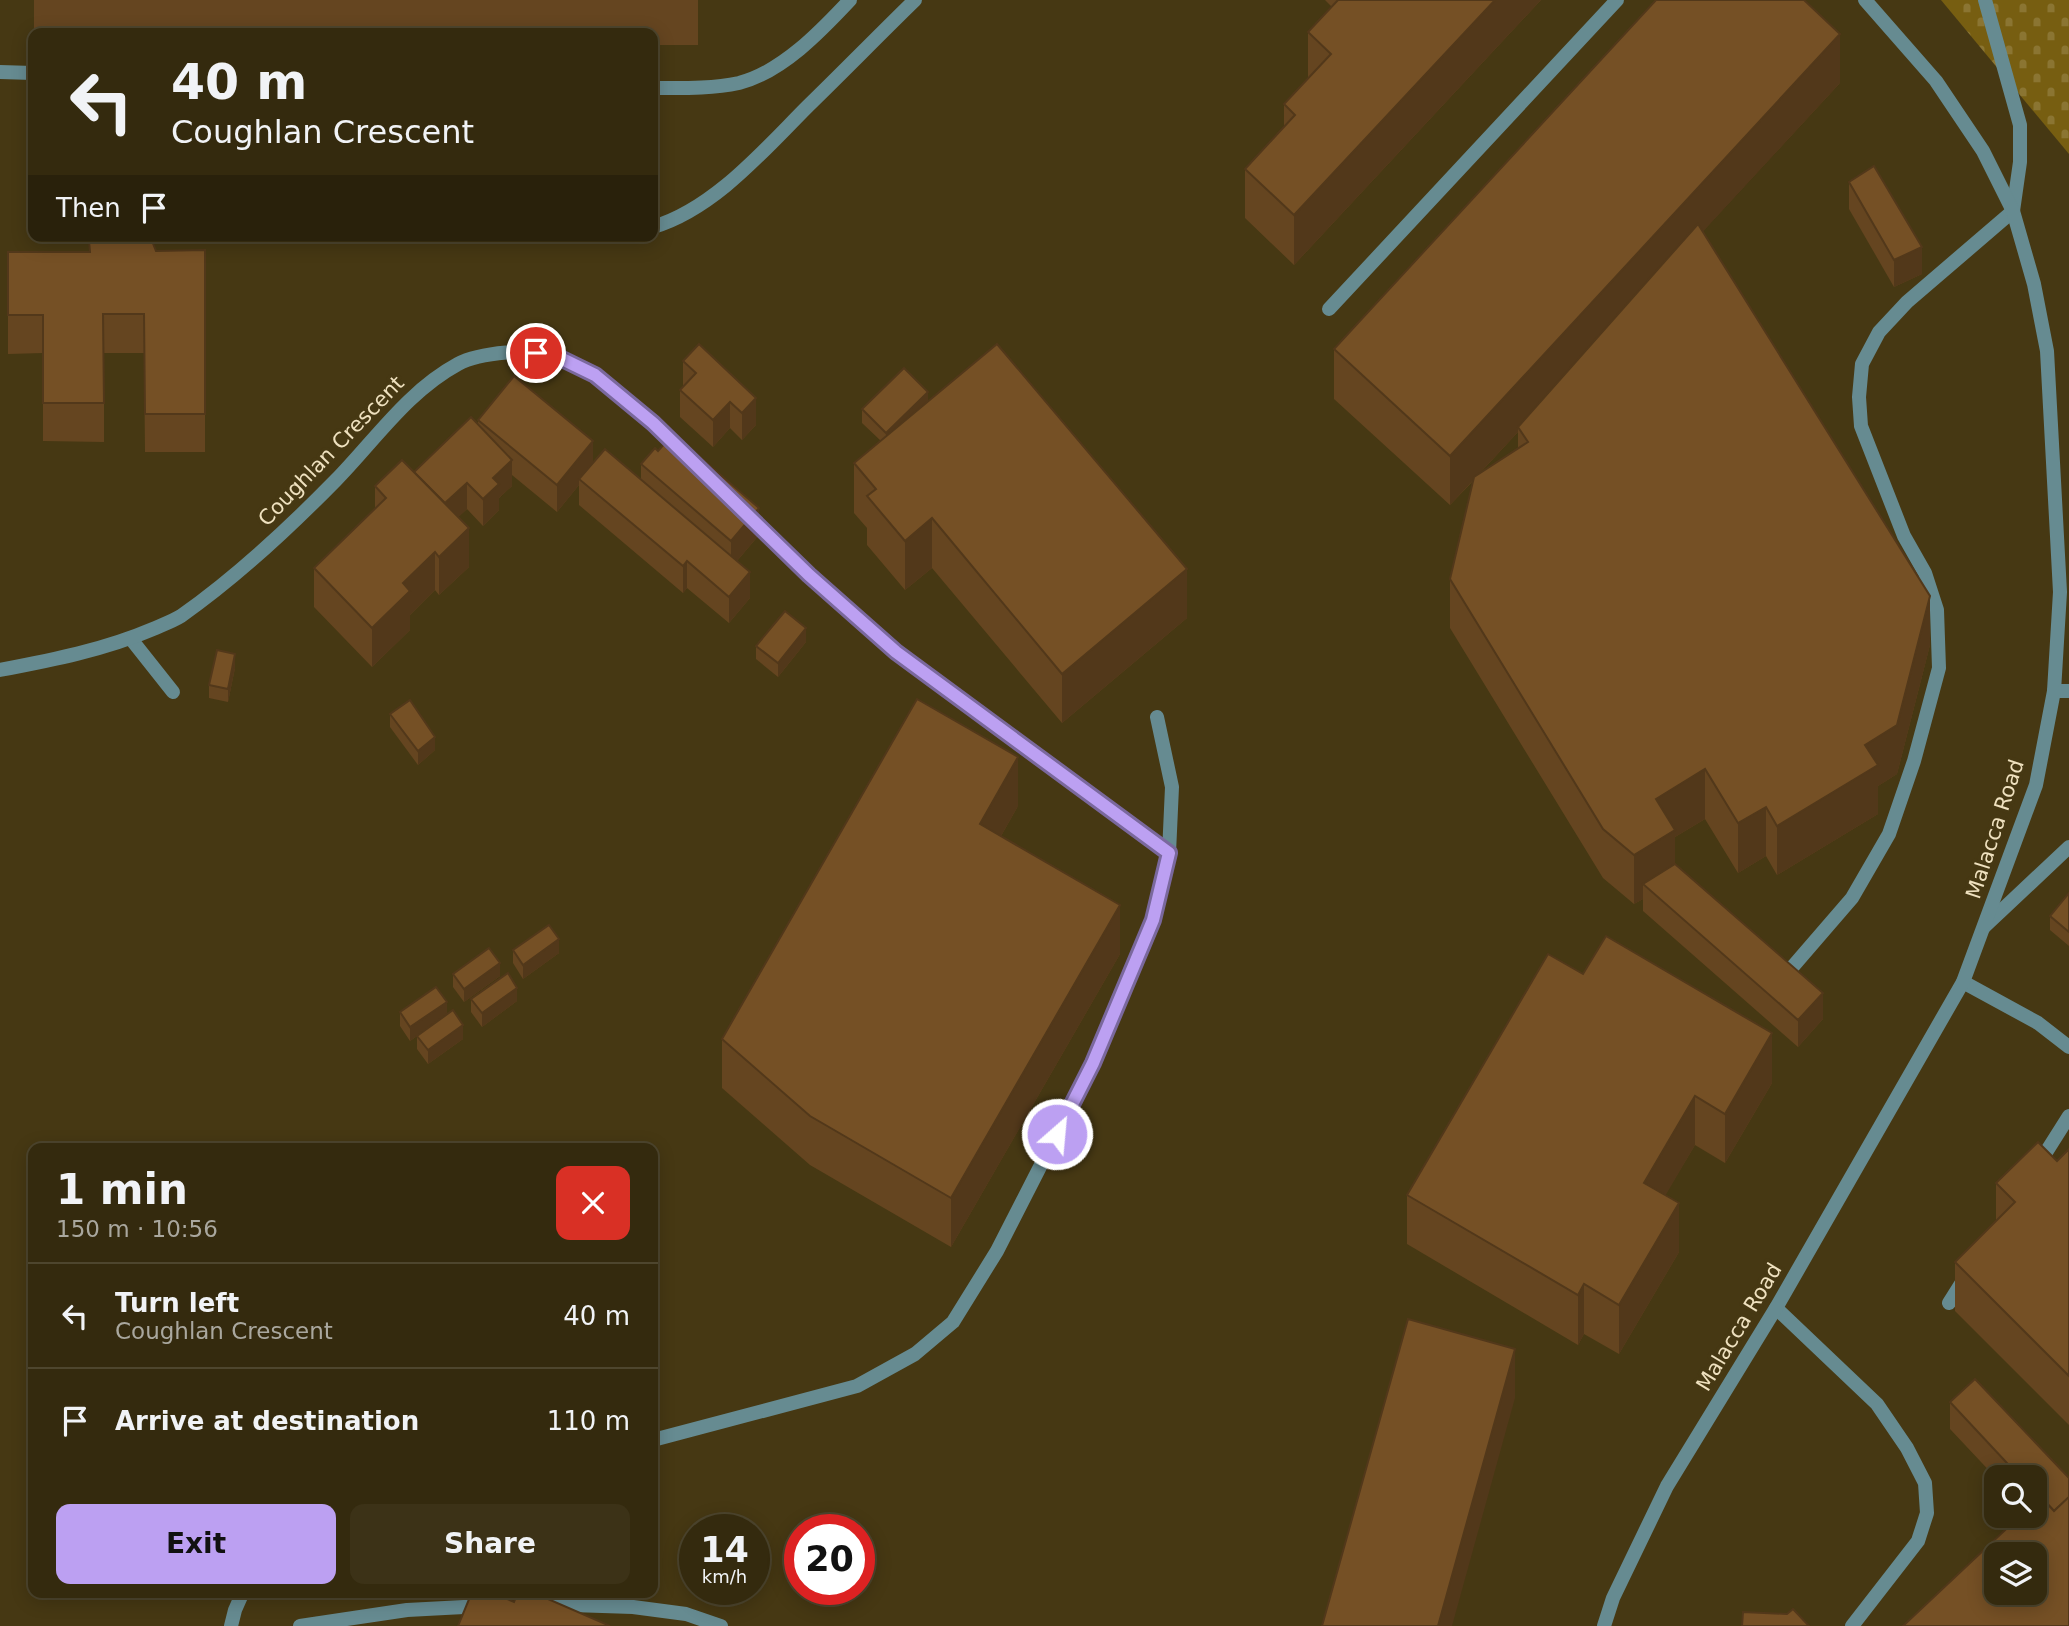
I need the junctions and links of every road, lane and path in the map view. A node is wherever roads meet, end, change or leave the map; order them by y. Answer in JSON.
{"nodes":[{"id":1,"x":850,"y":0,"type":"edge"},
{"id":2,"x":915,"y":0,"type":"edge"},
{"id":3,"x":1617,"y":0,"type":"edge"},
{"id":4,"x":1865,"y":0,"type":"edge"},
{"id":5,"x":1985,"y":0,"type":"edge"},
{"id":6,"x":0,"y":72,"type":"edge"},
{"id":7,"x":28,"y":73,"type":"edge"},
{"id":8,"x":658,"y":88,"type":"edge"},
{"id":9,"x":2013,"y":211,"type":"junction"},
{"id":10,"x":658,"y":225,"type":"edge"},
{"id":11,"x":1329,"y":309,"type":"dead end"},
{"id":12,"x":692,"y":461,"type":"edge"},
{"id":13,"x":741,"y":508,"type":"edge"},
{"id":14,"x":131,"y":639,"type":"junction"},
{"id":15,"x":0,"y":670,"type":"edge"},
{"id":16,"x":2054,"y":691,"type":"junction"},
{"id":17,"x":2069,"y":691,"type":"edge"},
{"id":18,"x":173,"y":692,"type":"dead end"},
{"id":19,"x":1157,"y":717,"type":"dead end"},
{"id":20,"x":2069,"y":846,"type":"edge"},
{"id":21,"x":1169,"y":853,"type":"junction"},
{"id":22,"x":1984,"y":927,"type":"junction"},
{"id":23,"x":1783,"y":978,"type":"edge"},
{"id":24,"x":1963,"y":982,"type":"junction"},
{"id":25,"x":2069,"y":1047,"type":"edge"},
{"id":26,"x":2069,"y":1116,"type":"edge"},
{"id":27,"x":2031,"y":1174,"type":"edge"},
{"id":28,"x":1971,"y":1268,"type":"edge"},
{"id":29,"x":1948,"y":1303,"type":"dead end"},
{"id":30,"x":1776,"y":1308,"type":"junction"},
{"id":31,"x":658,"y":1439,"type":"edge"},
{"id":32,"x":240,"y":1598,"type":"edge"},
{"id":33,"x":533,"y":1603,"type":"edge"},
{"id":34,"x":491,"y":1605,"type":"edge"},
{"id":35,"x":407,"y":1610,"type":"junction"},
{"id":36,"x":231,"y":1626,"type":"edge"},
{"id":37,"x":300,"y":1626,"type":"edge"},
{"id":38,"x":401,"y":1626,"type":"edge"},
{"id":39,"x":721,"y":1626,"type":"edge"},
{"id":40,"x":1604,"y":1626,"type":"edge"},
{"id":41,"x":1852,"y":1626,"type":"edge"}],
"edges":[{"from":1,"to":8,"type":"street"},
{"from":2,"to":10,"type":"street"},
{"from":3,"to":11,"type":"street"},
{"from":4,"to":9,"type":"street","name":"Malacca Road"},
{"from":5,"to":9,"type":"street"},
{"from":6,"to":7,"type":"street"},
{"from":9,"to":16,"type":"street","name":"Malacca Road"},
{"from":9,"to":23,"type":"street"},
{"from":12,"to":14,"type":"street","name":"Coughlan Crescent"},
{"from":13,"to":21,"type":"street"},
{"from":14,"to":15,"type":"street","name":"Coughlan Crescent"},
{"from":14,"to":18,"type":"street"},
{"from":16,"to":17,"type":"street"},
{"from":16,"to":22,"type":"street","name":"Malacca Road"},
{"from":19,"to":21,"type":"street"},
{"from":20,"to":22,"type":"street"},
{"from":21,"to":31,"type":"street"},
{"from":22,"to":24,"type":"street","name":"Malacca Road"},
{"from":24,"to":25,"type":"street"},
{"from":24,"to":30,"type":"street","name":"Malacca Road"},
{"from":26,"to":27,"type":"street"},
{"from":28,"to":29,"type":"street"},
{"from":30,"to":40,"type":"street","name":"Malacca Road"},
{"from":30,"to":41,"type":"street"},
{"from":32,"to":36,"type":"street"},
{"from":33,"to":39,"type":"street"},
{"from":34,"to":35,"type":"street"},
{"from":35,"to":37,"type":"street"},
{"from":35,"to":38,"type":"street"}]}
